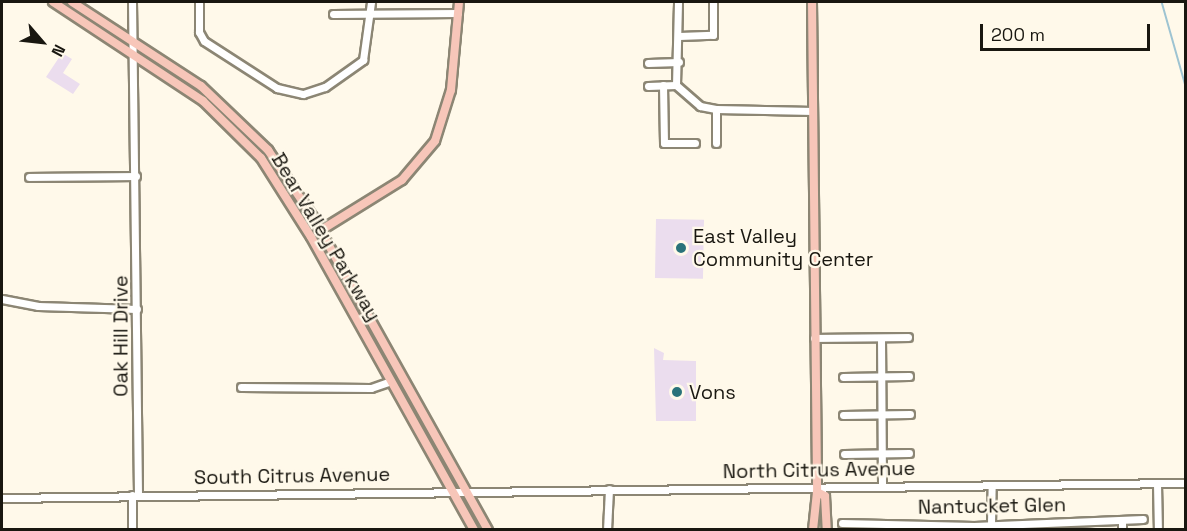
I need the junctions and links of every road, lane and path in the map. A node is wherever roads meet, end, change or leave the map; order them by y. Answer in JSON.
{"nodes":[{"id":1,"x":53,"y":2,"type":"edge"},
{"id":2,"x":72,"y":2,"type":"edge"},
{"id":3,"x":132,"y":2,"type":"edge"},
{"id":4,"x":199,"y":2,"type":"edge"},
{"id":5,"x":371,"y":2,"type":"edge"},
{"id":6,"x":459,"y":2,"type":"edge"},
{"id":7,"x":678,"y":2,"type":"edge"},
{"id":8,"x":713,"y":2,"type":"edge"},
{"id":9,"x":812,"y":2,"type":"edge"},
{"id":10,"x":370,"y":13,"type":"junction"},
{"id":11,"x":458,"y":13,"type":"junction"},
{"id":12,"x":333,"y":14,"type":"dead end"},
{"id":13,"x":679,"y":36,"type":"junction"},
{"id":14,"x":133,"y":41,"type":"junction"},
{"id":15,"x":133,"y":53,"type":"junction"},
{"id":16,"x":679,"y":62,"type":"junction"},
{"id":17,"x":648,"y":63,"type":"dead end"},
{"id":18,"x":663,"y":85,"type":"junction"},
{"id":19,"x":676,"y":85,"type":"junction"},
{"id":20,"x":648,"y":86,"type":"dead end"},
{"id":21,"x":716,"y":109,"type":"junction"},
{"id":22,"x":813,"y":111,"type":"junction"},
{"id":23,"x":695,"y":143,"type":"dead end"},
{"id":24,"x":716,"y":143,"type":"dead end"},
{"id":25,"x":136,"y":176,"type":"junction"},
{"id":26,"x":29,"y":177,"type":"dead end"},
{"id":27,"x":320,"y":230,"type":"junction"},
{"id":28,"x":311,"y":237,"type":"junction"},
{"id":29,"x":2,"y":299,"type":"edge"},
{"id":30,"x":137,"y":309,"type":"junction"},
{"id":31,"x":908,"y":337,"type":"dead end"},
{"id":32,"x":814,"y":338,"type":"junction"},
{"id":33,"x":881,"y":338,"type":"junction"},
{"id":34,"x":881,"y":376,"type":"junction"},
{"id":35,"x":909,"y":376,"type":"dead end"},
{"id":36,"x":843,"y":377,"type":"dead end"},
{"id":37,"x":391,"y":381,"type":"junction"},
{"id":38,"x":241,"y":387,"type":"dead end"},
{"id":39,"x":882,"y":414,"type":"junction"},
{"id":40,"x":910,"y":414,"type":"dead end"},
{"id":41,"x":843,"y":415,"type":"dead end"},
{"id":42,"x":882,"y":453,"type":"junction"},
{"id":43,"x":909,"y":453,"type":"dead end"},
{"id":44,"x":844,"y":454,"type":"dead end"},
{"id":45,"x":1185,"y":483,"type":"edge"},
{"id":46,"x":992,"y":484,"type":"junction"},
{"id":47,"x":1157,"y":484,"type":"junction"},
{"id":48,"x":882,"y":485,"type":"junction"},
{"id":49,"x":609,"y":489,"type":"junction"},
{"id":50,"x":816,"y":489,"type":"junction"},
{"id":51,"x":453,"y":490,"type":"junction"},
{"id":52,"x":465,"y":490,"type":"junction"},
{"id":53,"x":135,"y":495,"type":"junction"},
{"id":54,"x":2,"y":498,"type":"edge"},
{"id":55,"x":1143,"y":519,"type":"dead end"},
{"id":56,"x":1122,"y":520,"type":"junction"},
{"id":57,"x":842,"y":523,"type":"dead end"},
{"id":58,"x":991,"y":524,"type":"junction"},
{"id":59,"x":868,"y":526,"type":"edge"},
{"id":60,"x":132,"y":530,"type":"edge"},
{"id":61,"x":474,"y":530,"type":"edge"},
{"id":62,"x":488,"y":530,"type":"edge"},
{"id":63,"x":607,"y":530,"type":"edge"},
{"id":64,"x":813,"y":530,"type":"edge"},
{"id":65,"x":826,"y":530,"type":"edge"},
{"id":66,"x":1122,"y":530,"type":"edge"},
{"id":67,"x":1158,"y":530,"type":"edge"}],
"edges":[{"from":1,"to":15,"type":"main road","name":"Bear Valley Parkway"},
{"from":2,"to":14,"type":"main road","name":"Bear Valley Parkway"},
{"from":3,"to":14,"type":"street","name":"Oak Hill Drive"},
{"from":4,"to":10,"type":"street"},
{"from":5,"to":10,"type":"street"},
{"from":6,"to":11,"type":"main road"},
{"from":7,"to":13,"type":"street"},
{"from":8,"to":13,"type":"street"},
{"from":9,"to":22,"type":"main road"},
{"from":10,"to":11,"type":"street"},
{"from":10,"to":12,"type":"street"},
{"from":11,"to":27,"type":"main road"},
{"from":13,"to":16,"type":"street"},
{"from":14,"to":15,"type":"street","name":"Oak Hill Drive"},
{"from":14,"to":27,"type":"main road","name":"Bear Valley Parkway"},
{"from":15,"to":25,"type":"street","name":"Oak Hill Drive"},
{"from":15,"to":28,"type":"main road","name":"Bear Valley Parkway"},
{"from":16,"to":17,"type":"street"},
{"from":16,"to":19,"type":"street"},
{"from":18,"to":19,"type":"street"},
{"from":18,"to":20,"type":"street"},
{"from":18,"to":23,"type":"street"},
{"from":19,"to":21,"type":"street"},
{"from":21,"to":22,"type":"street"},
{"from":21,"to":24,"type":"street"},
{"from":22,"to":32,"type":"main road"},
{"from":25,"to":26,"type":"street"},
{"from":25,"to":30,"type":"street","name":"Oak Hill Drive"},
{"from":27,"to":28,"type":"main road"},
{"from":27,"to":52,"type":"main road","name":"Bear Valley Parkway"},
{"from":28,"to":37,"type":"main road","name":"Bear Valley Parkway"},
{"from":29,"to":30,"type":"street"},
{"from":30,"to":53,"type":"street","name":"Oak Hill Drive"},
{"from":31,"to":33,"type":"street"},
{"from":32,"to":33,"type":"street"},
{"from":32,"to":50,"type":"main road"},
{"from":33,"to":34,"type":"street"},
{"from":34,"to":35,"type":"street"},
{"from":34,"to":36,"type":"street"},
{"from":34,"to":39,"type":"street"},
{"from":37,"to":38,"type":"street"},
{"from":37,"to":51,"type":"main road","name":"Bear Valley Parkway"},
{"from":39,"to":40,"type":"street"},
{"from":39,"to":41,"type":"street"},
{"from":39,"to":42,"type":"street"},
{"from":42,"to":43,"type":"street"},
{"from":42,"to":44,"type":"street"},
{"from":42,"to":48,"type":"street"},
{"from":45,"to":47,"type":"street","name":"North Citrus Avenue"},
{"from":46,"to":47,"type":"street","name":"North Citrus Avenue"},
{"from":46,"to":48,"type":"street","name":"North Citrus Avenue"},
{"from":46,"to":58,"type":"street"},
{"from":47,"to":67,"type":"street"},
{"from":48,"to":50,"type":"street","name":"North Citrus Avenue"},
{"from":49,"to":50,"type":"street","name":"North Citrus Avenue"},
{"from":49,"to":52,"type":"street","name":"North Citrus Avenue"},
{"from":49,"to":63,"type":"street"},
{"from":50,"to":64,"type":"main road"},
{"from":50,"to":65,"type":"main road"},
{"from":51,"to":52,"type":"street","name":"North Citrus Avenue"},
{"from":51,"to":53,"type":"street","name":"South Citrus Avenue"},
{"from":51,"to":61,"type":"main road","name":"Bear Valley Parkway"},
{"from":52,"to":62,"type":"main road","name":"Bear Valley Parkway"},
{"from":53,"to":54,"type":"street","name":"South Citrus Avenue"},
{"from":53,"to":60,"type":"street"},
{"from":55,"to":56,"type":"street","name":"Nantucket Glen"},
{"from":56,"to":58,"type":"street","name":"Nantucket Glen"},
{"from":56,"to":66,"type":"street"},
{"from":57,"to":59,"type":"street","name":"Nantucket Glen"},
{"from":58,"to":59,"type":"street","name":"Nantucket Glen"}]}
